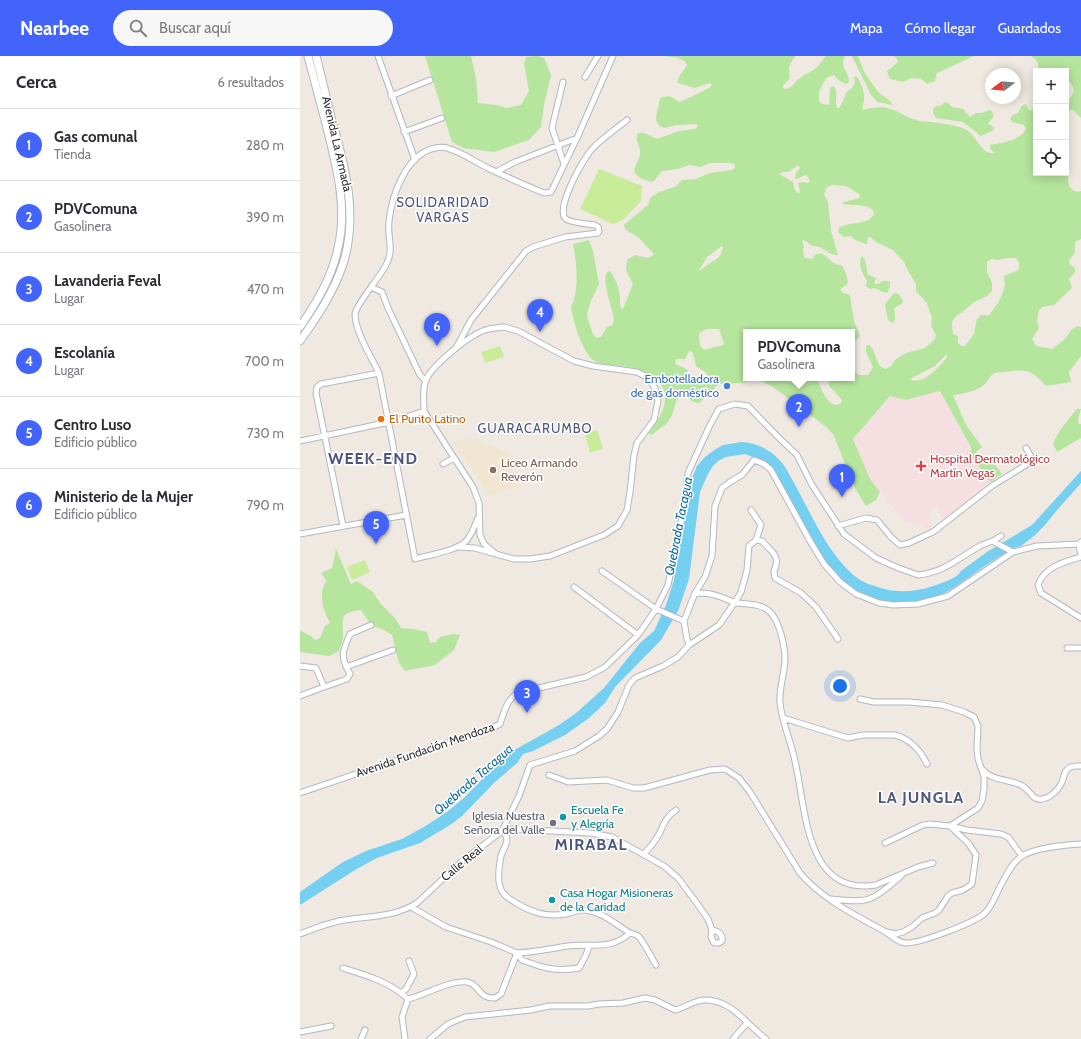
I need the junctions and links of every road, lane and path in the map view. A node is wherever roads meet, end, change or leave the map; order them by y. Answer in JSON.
{"nodes":[{"id":1,"x":308,"y":56,"type":"edge"},
{"id":2,"x":316,"y":56,"type":"edge"},
{"id":3,"x":598,"y":56,"type":"edge"},
{"id":4,"x":613,"y":56,"type":"edge"},
{"id":5,"x":381,"y":57,"type":"edge"},
{"id":6,"x":585,"y":77,"type":"dead end"},
{"id":7,"x":430,"y":80,"type":"dead end"},
{"id":8,"x":563,"y":82,"type":"dead end"},
{"id":9,"x":392,"y":96,"type":"junction"},
{"id":10,"x":442,"y":118,"type":"dead end"},
{"id":11,"x":627,"y":120,"type":"dead end"},
{"id":12,"x":404,"y":132,"type":"junction"},
{"id":13,"x":576,"y":138,"type":"junction"},
{"id":14,"x":558,"y":146,"type":"junction"},
{"id":15,"x":415,"y":160,"type":"junction"},
{"id":16,"x":564,"y":164,"type":"junction"},
{"id":17,"x":496,"y":172,"type":"junction"},
{"id":18,"x":371,"y":287,"type":"junction"},
{"id":19,"x":300,"y":327,"type":"edge"},
{"id":20,"x":300,"y":341,"type":"edge"},
{"id":21,"x":456,"y":349,"type":"junction"},
{"id":22,"x":379,"y":373,"type":"junction"},
{"id":23,"x":426,"y":380,"type":"junction"},
{"id":24,"x":424,"y":411,"type":"junction"},
{"id":25,"x":388,"y":422,"type":"junction"},
{"id":26,"x":325,"y":434,"type":"junction"},
{"id":27,"x":300,"y":441,"type":"edge"},
{"id":28,"x":1026,"y":448,"type":"dead end"},
{"id":29,"x":454,"y":458,"type":"junction"},
{"id":30,"x":442,"y":464,"type":"dead end"},
{"id":31,"x":751,"y":510,"type":"dead end"},
{"id":32,"x":406,"y":514,"type":"junction"},
{"id":33,"x":479,"y":516,"type":"junction"},
{"id":34,"x":343,"y":526,"type":"junction"},
{"id":35,"x":838,"y":526,"type":"junction"},
{"id":36,"x":300,"y":534,"type":"edge"},
{"id":37,"x":1001,"y":536,"type":"dead end"},
{"id":38,"x":756,"y":540,"type":"junction"},
{"id":39,"x":996,"y":543,"type":"junction"},
{"id":40,"x":1080,"y":544,"type":"edge"},
{"id":41,"x":458,"y":547,"type":"junction"},
{"id":42,"x":1012,"y":551,"type":"junction"},
{"id":43,"x":496,"y":554,"type":"junction"},
{"id":44,"x":1081,"y":557,"type":"edge"},
{"id":45,"x":602,"y":571,"type":"dead end"},
{"id":46,"x":574,"y":587,"type":"dead end"},
{"id":47,"x":695,"y":593,"type":"junction"},
{"id":48,"x":735,"y":602,"type":"junction"},
{"id":49,"x":656,"y":609,"type":"junction"},
{"id":50,"x":1081,"y":618,"type":"edge"},
{"id":51,"x":683,"y":621,"type":"junction"},
{"id":52,"x":371,"y":625,"type":"dead end"},
{"id":53,"x":638,"y":635,"type":"junction"},
{"id":54,"x":838,"y":639,"type":"dead end"},
{"id":55,"x":690,"y":645,"type":"junction"},
{"id":56,"x":1067,"y":648,"type":"dead end"},
{"id":57,"x":1081,"y":648,"type":"edge"},
{"id":58,"x":393,"y":650,"type":"dead end"},
{"id":59,"x":300,"y":666,"type":"edge"},
{"id":60,"x":346,"y":667,"type":"junction"},
{"id":61,"x":324,"y":687,"type":"junction"},
{"id":62,"x":300,"y":696,"type":"edge"},
{"id":63,"x":860,"y":699,"type":"dead end"},
{"id":64,"x":783,"y":718,"type":"junction"},
{"id":65,"x":927,"y":764,"type":"dead end"},
{"id":66,"x":1081,"y":766,"type":"edge"},
{"id":67,"x":982,"y":769,"type":"junction"},
{"id":68,"x":549,"y":775,"type":"dead end"},
{"id":69,"x":300,"y":793,"type":"edge"},
{"id":70,"x":676,"y":810,"type":"dead end"},
{"id":71,"x":950,"y":826,"type":"junction"},
{"id":72,"x":502,"y":831,"type":"junction"},
{"id":73,"x":885,"y":843,"type":"dead end"},
{"id":74,"x":1081,"y":844,"type":"edge"},
{"id":75,"x":644,"y":854,"type":"junction"},
{"id":76,"x":1022,"y":856,"type":"junction"},
{"id":77,"x":933,"y":863,"type":"dead end"},
{"id":78,"x":905,"y":873,"type":"junction"},
{"id":79,"x":830,"y":899,"type":"junction"},
{"id":80,"x":411,"y":907,"type":"junction"},
{"id":81,"x":712,"y":930,"type":"dead end"},
{"id":82,"x":886,"y":932,"type":"junction"},
{"id":83,"x":630,"y":933,"type":"junction"},
{"id":84,"x":300,"y":934,"type":"edge"},
{"id":85,"x":589,"y":946,"type":"junction"},
{"id":86,"x":518,"y":953,"type":"junction"},
{"id":87,"x":409,"y":960,"type":"dead end"},
{"id":88,"x":656,"y":964,"type":"dead end"},
{"id":89,"x":343,"y":968,"type":"dead end"},
{"id":90,"x":401,"y":993,"type":"junction"},
{"id":91,"x":408,"y":999,"type":"junction"},
{"id":92,"x":747,"y":1023,"type":"junction"},
{"id":93,"x":331,"y":1026,"type":"dead end"},
{"id":94,"x":365,"y":1030,"type":"dead end"},
{"id":95,"x":300,"y":1032,"type":"edge"},
{"id":96,"x":361,"y":1039,"type":"edge"},
{"id":97,"x":405,"y":1039,"type":"edge"},
{"id":98,"x":430,"y":1039,"type":"edge"},
{"id":99,"x":733,"y":1039,"type":"edge"},
{"id":100,"x":766,"y":1039,"type":"edge"}],
"edges":[{"from":1,"to":19,"type":"main road","name":"Avenida La Armada"},
{"from":2,"to":20,"type":"main road","name":"Avenida La Armada"},
{"from":3,"to":6,"type":"street"},
{"from":4,"to":13,"type":"street"},
{"from":5,"to":9,"type":"street"},
{"from":7,"to":9,"type":"street"},
{"from":8,"to":14,"type":"street"},
{"from":9,"to":12,"type":"street"},
{"from":10,"to":12,"type":"street"},
{"from":11,"to":21,"type":"street"},
{"from":12,"to":15,"type":"street"},
{"from":13,"to":14,"type":"street"},
{"from":13,"to":16,"type":"street"},
{"from":14,"to":16,"type":"street"},
{"from":14,"to":17,"type":"street"},
{"from":15,"to":17,"type":"street"},
{"from":15,"to":18,"type":"street"},
{"from":16,"to":17,"type":"street"},
{"from":18,"to":22,"type":"street"},
{"from":18,"to":23,"type":"street"},
{"from":21,"to":23,"type":"street"},
{"from":21,"to":43,"type":"street"},
{"from":22,"to":25,"type":"street"},
{"from":22,"to":26,"type":"street"},
{"from":23,"to":24,"type":"street"},
{"from":24,"to":25,"type":"street"},
{"from":24,"to":29,"type":"street"},
{"from":25,"to":26,"type":"street"},
{"from":25,"to":32,"type":"street"},
{"from":26,"to":27,"type":"street"},
{"from":26,"to":34,"type":"street"},
{"from":28,"to":35,"type":"street"},
{"from":29,"to":30,"type":"street"},
{"from":29,"to":33,"type":"street"},
{"from":31,"to":38,"type":"street"},
{"from":32,"to":34,"type":"street"},
{"from":32,"to":41,"type":"street"},
{"from":33,"to":41,"type":"street"},
{"from":33,"to":43,"type":"street"},
{"from":34,"to":36,"type":"street"},
{"from":35,"to":39,"type":"street","name":"Avenida Fundación Mendoza"},
{"from":35,"to":49,"type":"street","name":"Avenida Fundación Mendoza"},
{"from":37,"to":39,"type":"street","name":"Avenida Fundación Mendoza"},
{"from":38,"to":48,"type":"street"},
{"from":38,"to":54,"type":"street"},
{"from":39,"to":42,"type":"street"},
{"from":40,"to":42,"type":"street"},
{"from":40,"to":44,"type":"street"},
{"from":41,"to":43,"type":"street"},
{"from":42,"to":47,"type":"street"},
{"from":44,"to":50,"type":"street"},
{"from":45,"to":49,"type":"street"},
{"from":46,"to":53,"type":"street"},
{"from":47,"to":48,"type":"street"},
{"from":47,"to":51,"type":"street"},
{"from":48,"to":55,"type":"street"},
{"from":48,"to":64,"type":"street"},
{"from":49,"to":51,"type":"street"},
{"from":49,"to":53,"type":"street","name":"Avenida Fundación Mendoza"},
{"from":51,"to":55,"type":"street"},
{"from":52,"to":60,"type":"street"},
{"from":53,"to":69,"type":"street","name":"Avenida Fundación Mendoza"},
{"from":55,"to":72,"type":"street"},
{"from":56,"to":57,"type":"street"},
{"from":58,"to":60,"type":"street"},
{"from":59,"to":61,"type":"street"},
{"from":60,"to":61,"type":"street"},
{"from":61,"to":62,"type":"street"},
{"from":63,"to":67,"type":"street"},
{"from":64,"to":65,"type":"street"},
{"from":64,"to":78,"type":"street"},
{"from":66,"to":67,"type":"street"},
{"from":67,"to":71,"type":"street"},
{"from":68,"to":79,"type":"street"},
{"from":70,"to":75,"type":"street"},
{"from":71,"to":73,"type":"street"},
{"from":71,"to":76,"type":"street"},
{"from":71,"to":82,"type":"street"},
{"from":72,"to":75,"type":"street"},
{"from":72,"to":80,"type":"street","name":"Calle Real"},
{"from":72,"to":83,"type":"street"},
{"from":74,"to":76,"type":"street"},
{"from":75,"to":81,"type":"street"},
{"from":76,"to":82,"type":"street"},
{"from":77,"to":78,"type":"street"},
{"from":78,"to":79,"type":"street"},
{"from":79,"to":82,"type":"street"},
{"from":80,"to":84,"type":"street","name":"Calle Real"},
{"from":80,"to":86,"type":"street"},
{"from":83,"to":85,"type":"street"},
{"from":83,"to":88,"type":"street"},
{"from":85,"to":86,"type":"street"},
{"from":85,"to":86,"type":"street"},
{"from":86,"to":91,"type":"street"},
{"from":87,"to":90,"type":"street"},
{"from":89,"to":90,"type":"street"},
{"from":90,"to":91,"type":"street"},
{"from":91,"to":97,"type":"street"},
{"from":92,"to":98,"type":"street"},
{"from":92,"to":99,"type":"street"},
{"from":92,"to":100,"type":"street"},
{"from":93,"to":95,"type":"street"},
{"from":94,"to":96,"type":"street"}]}
